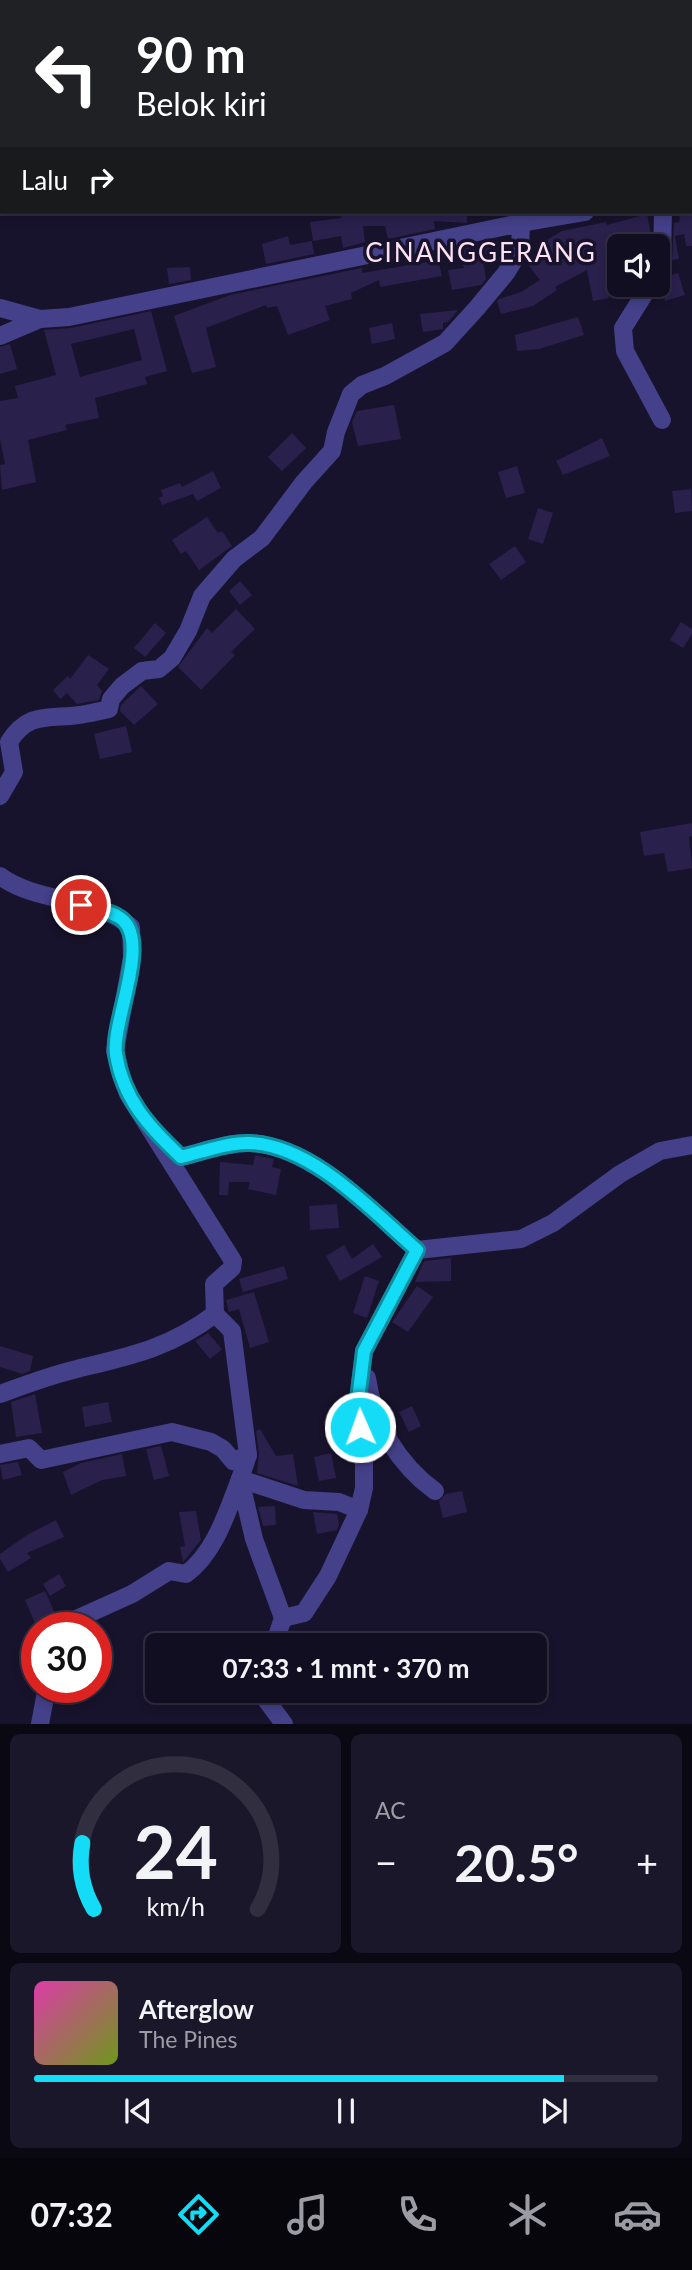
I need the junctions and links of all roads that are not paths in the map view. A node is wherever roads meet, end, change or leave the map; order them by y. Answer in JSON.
{"nodes":[{"id":1,"x":573,"y":214,"type":"edge"},
{"id":2,"x":663,"y":214,"type":"edge"},
{"id":3,"x":521,"y":223,"type":"junction"},
{"id":4,"x":662,"y":234,"type":"edge"},
{"id":5,"x":642,"y":297,"type":"edge"},
{"id":6,"x":0,"y":308,"type":"edge"},
{"id":7,"x":40,"y":318,"type":"junction"},
{"id":8,"x":0,"y":336,"type":"edge"},
{"id":9,"x":662,"y":420,"type":"dead end"},
{"id":10,"x":0,"y":796,"type":"edge"},
{"id":11,"x":0,"y":876,"type":"edge"},
{"id":12,"x":148,"y":1126,"type":"junction"},
{"id":13,"x":692,"y":1145,"type":"edge"},
{"id":14,"x":417,"y":1250,"type":"junction"},
{"id":15,"x":215,"y":1314,"type":"junction"},
{"id":16,"x":364,"y":1351,"type":"junction"},
{"id":17,"x":0,"y":1394,"type":"edge"},
{"id":18,"x":0,"y":1454,"type":"edge"},
{"id":19,"x":248,"y":1455,"type":"junction"},
{"id":20,"x":240,"y":1479,"type":"junction"},
{"id":21,"x":435,"y":1491,"type":"dead end"},
{"id":22,"x":359,"y":1510,"type":"junction"},
{"id":23,"x":92,"y":1612,"type":"edge"},
{"id":24,"x":283,"y":1618,"type":"junction"},
{"id":25,"x":278,"y":1633,"type":"edge"},
{"id":26,"x":44,"y":1703,"type":"edge"},
{"id":27,"x":269,"y":1703,"type":"edge"},
{"id":28,"x":40,"y":1724,"type":"edge"},
{"id":29,"x":284,"y":1724,"type":"edge"}],
"edges":[{"from":1,"to":3,"type":"street"},
{"from":2,"to":4,"type":"street"},
{"from":3,"to":7,"type":"street"},
{"from":3,"to":10,"type":"street"},
{"from":5,"to":9,"type":"street"},
{"from":6,"to":7,"type":"street"},
{"from":7,"to":8,"type":"street"},
{"from":11,"to":12,"type":"street"},
{"from":12,"to":14,"type":"street"},
{"from":12,"to":15,"type":"street"},
{"from":13,"to":14,"type":"street"},
{"from":14,"to":16,"type":"street"},
{"from":15,"to":17,"type":"street"},
{"from":15,"to":19,"type":"street"},
{"from":16,"to":21,"type":"street"},
{"from":16,"to":22,"type":"street"},
{"from":18,"to":19,"type":"street"},
{"from":19,"to":20,"type":"street"},
{"from":20,"to":22,"type":"street"},
{"from":20,"to":23,"type":"street"},
{"from":20,"to":24,"type":"street"},
{"from":22,"to":24,"type":"street"},
{"from":24,"to":25,"type":"street"},
{"from":26,"to":28,"type":"street"},
{"from":27,"to":29,"type":"street"}]}
